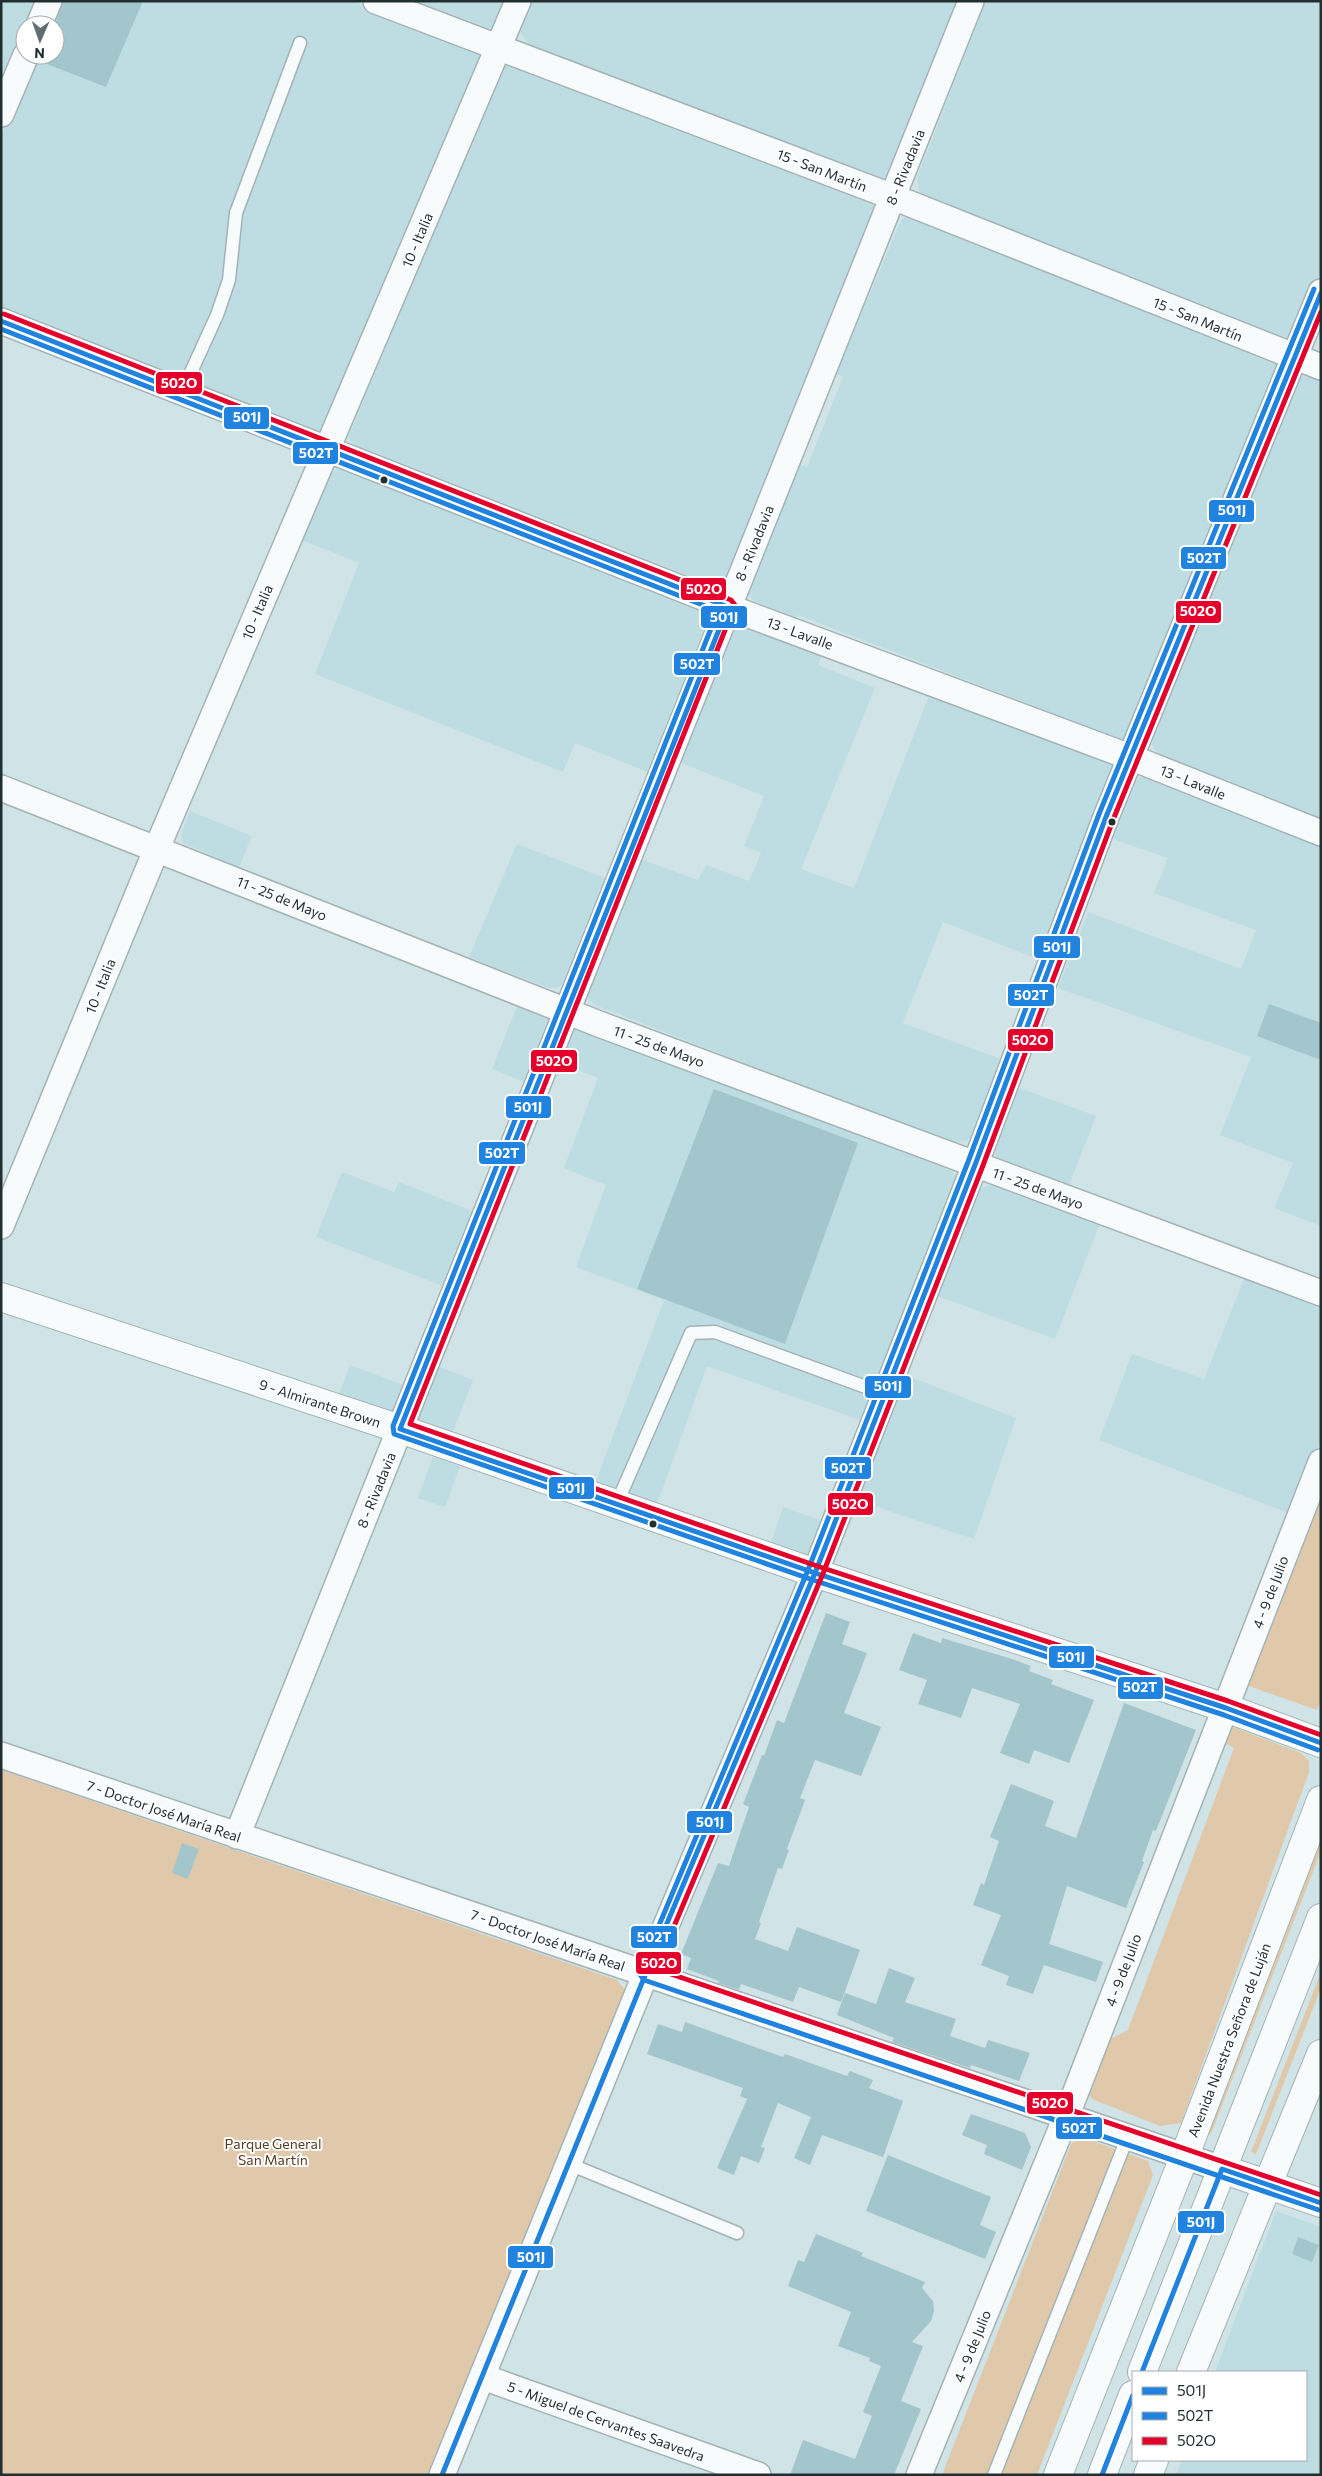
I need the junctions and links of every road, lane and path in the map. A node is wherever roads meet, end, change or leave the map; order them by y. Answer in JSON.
{"nodes":[{"id":1,"x":49,"y":1,"type":"edge"},
{"id":2,"x":376,"y":1,"type":"edge"},
{"id":3,"x":518,"y":1,"type":"edge"},
{"id":4,"x":970,"y":1,"type":"edge"},
{"id":5,"x":43,"y":15,"type":"edge"},
{"id":6,"x":300,"y":43,"type":"dead end"},
{"id":7,"x":500,"y":48,"type":"junction"},
{"id":8,"x":22,"y":65,"type":"edge"},
{"id":9,"x":1,"y":114,"type":"edge"},
{"id":10,"x":892,"y":197,"type":"junction"},
{"id":11,"x":1321,"y":292,"type":"edge"},
{"id":12,"x":1,"y":321,"type":"edge"},
{"id":13,"x":1295,"y":357,"type":"junction"},
{"id":14,"x":1321,"y":367,"type":"edge"},
{"id":15,"x":182,"y":392,"type":"junction"},
{"id":16,"x":327,"y":449,"type":"junction"},
{"id":17,"x":728,"y":607,"type":"junction"},
{"id":18,"x":1130,"y":756,"type":"junction"},
{"id":19,"x":1,"y":788,"type":"edge"},
{"id":20,"x":1321,"y":833,"type":"edge"},
{"id":21,"x":156,"y":848,"type":"junction"},
{"id":22,"x":567,"y":1011,"type":"junction"},
{"id":23,"x":975,"y":1165,"type":"junction"},
{"id":24,"x":1,"y":1226,"type":"edge"},
{"id":25,"x":1321,"y":1293,"type":"edge"},
{"id":26,"x":1,"y":1297,"type":"edge"},
{"id":27,"x":885,"y":1394,"type":"junction"},
{"id":28,"x":400,"y":1429,"type":"junction"},
{"id":29,"x":1321,"y":1462,"type":"edge"},
{"id":30,"x":617,"y":1503,"type":"junction"},
{"id":31,"x":815,"y":1572,"type":"junction"},
{"id":32,"x":1226,"y":1708,"type":"junction"},
{"id":33,"x":1321,"y":1742,"type":"edge"},
{"id":34,"x":1,"y":1755,"type":"edge"},
{"id":35,"x":1321,"y":1800,"type":"edge"},
{"id":36,"x":237,"y":1836,"type":"junction"},
{"id":37,"x":1321,"y":1918,"type":"edge"},
{"id":38,"x":646,"y":1973,"type":"junction"},
{"id":39,"x":1321,"y":2054,"type":"edge"},
{"id":40,"x":1066,"y":2117,"type":"junction"},
{"id":41,"x":1128,"y":2136,"type":"junction"},
{"id":42,"x":1185,"y":2155,"type":"junction"},
{"id":43,"x":569,"y":2164,"type":"junction"},
{"id":44,"x":1222,"y":2169,"type":"junction"},
{"id":45,"x":1268,"y":2184,"type":"junction"},
{"id":46,"x":1321,"y":2203,"type":"edge"},
{"id":47,"x":737,"y":2233,"type":"dead end"},
{"id":48,"x":1142,"y":2371,"type":"edge"},
{"id":49,"x":1191,"y":2371,"type":"edge"},
{"id":50,"x":483,"y":2377,"type":"junction"},
{"id":51,"x":1132,"y":2399,"type":"edge"},
{"id":52,"x":1154,"y":2461,"type":"edge"},
{"id":53,"x":442,"y":2475,"type":"edge"},
{"id":54,"x":758,"y":2475,"type":"edge"},
{"id":55,"x":919,"y":2475,"type":"edge"},
{"id":56,"x":994,"y":2475,"type":"edge"},
{"id":57,"x":1058,"y":2475,"type":"edge"},
{"id":58,"x":1102,"y":2475,"type":"edge"},
{"id":59,"x":1148,"y":2475,"type":"edge"}],
"edges":[{"from":1,"to":5,"type":"street"},
{"from":2,"to":7,"type":"street","name":"15 - San Martín"},
{"from":3,"to":7,"type":"street","name":"10 - Italia"},
{"from":4,"to":10,"type":"street","name":"8 - Rivadavia"},
{"from":6,"to":15,"type":"lane"},
{"from":7,"to":10,"type":"street","name":"15 - San Martín"},
{"from":7,"to":16,"type":"street","name":"10 - Italia"},
{"from":8,"to":9,"type":"street"},
{"from":10,"to":13,"type":"street","name":"15 - San Martín"},
{"from":10,"to":17,"type":"street","name":"8 - Rivadavia"},
{"from":11,"to":13,"type":"street"},
{"from":12,"to":15,"type":"street","name":"13 - Lavalle"},
{"from":13,"to":14,"type":"street","name":"15 - San Martín"},
{"from":13,"to":18,"type":"street"},
{"from":15,"to":16,"type":"street","name":"13 - Lavalle"},
{"from":16,"to":17,"type":"street","name":"13 - Lavalle"},
{"from":16,"to":21,"type":"street","name":"10 - Italia"},
{"from":17,"to":18,"type":"street","name":"13 - Lavalle"},
{"from":17,"to":22,"type":"street","name":"8 - Rivadavia"},
{"from":18,"to":20,"type":"street","name":"13 - Lavalle"},
{"from":18,"to":23,"type":"street"},
{"from":19,"to":21,"type":"street","name":"11 - 25 de Mayo"},
{"from":21,"to":22,"type":"street","name":"11 - 25 de Mayo"},
{"from":21,"to":24,"type":"street","name":"10 - Italia"},
{"from":22,"to":23,"type":"street","name":"11 - 25 de Mayo"},
{"from":22,"to":28,"type":"street","name":"8 - Rivadavia"},
{"from":23,"to":25,"type":"street","name":"11 - 25 de Mayo"},
{"from":23,"to":27,"type":"street"},
{"from":26,"to":28,"type":"street","name":"9 - Almirante Brown"},
{"from":27,"to":30,"type":"lane"},
{"from":27,"to":31,"type":"street"},
{"from":28,"to":30,"type":"street","name":"9 - Almirante Brown"},
{"from":28,"to":36,"type":"street","name":"8 - Rivadavia"},
{"from":29,"to":32,"type":"street","name":"4 - 9 de Julio"},
{"from":30,"to":31,"type":"street","name":"9 - Almirante Brown"},
{"from":31,"to":32,"type":"street","name":"9 - Almirante Brown"},
{"from":31,"to":38,"type":"street"},
{"from":32,"to":33,"type":"street","name":"9 - Almirante Brown"},
{"from":32,"to":40,"type":"street","name":"4 - 9 de Julio"},
{"from":34,"to":36,"type":"street","name":"7 - Doctor José María Real"},
{"from":35,"to":42,"type":"street","name":"Avenida Nuestra Señora de Luján"},
{"from":36,"to":38,"type":"street","name":"7 - Doctor José María Real"},
{"from":37,"to":44,"type":"street"},
{"from":38,"to":40,"type":"street","name":"7 - Doctor José María Real"},
{"from":38,"to":43,"type":"street"},
{"from":39,"to":45,"type":"street"},
{"from":40,"to":41,"type":"street","name":"7 - Doctor José María Real"},
{"from":40,"to":55,"type":"street","name":"4 - 9 de Julio"},
{"from":41,"to":42,"type":"street","name":"7 - Doctor José María Real"},
{"from":41,"to":56,"type":"lane"},
{"from":42,"to":44,"type":"street","name":"7 - Doctor José María Real"},
{"from":42,"to":57,"type":"street","name":"Avenida Nuestra Señora de Luján"},
{"from":43,"to":47,"type":"lane"},
{"from":43,"to":50,"type":"street"},
{"from":44,"to":45,"type":"street","name":"7 - Doctor José María Real"},
{"from":44,"to":48,"type":"street"},
{"from":45,"to":46,"type":"street","name":"7 - Doctor José María Real"},
{"from":45,"to":49,"type":"street"},
{"from":50,"to":53,"type":"street"},
{"from":50,"to":54,"type":"street","name":"5 - Miguel de Cervantes Saavedra"},
{"from":51,"to":58,"type":"street"},
{"from":52,"to":59,"type":"street"}]}
